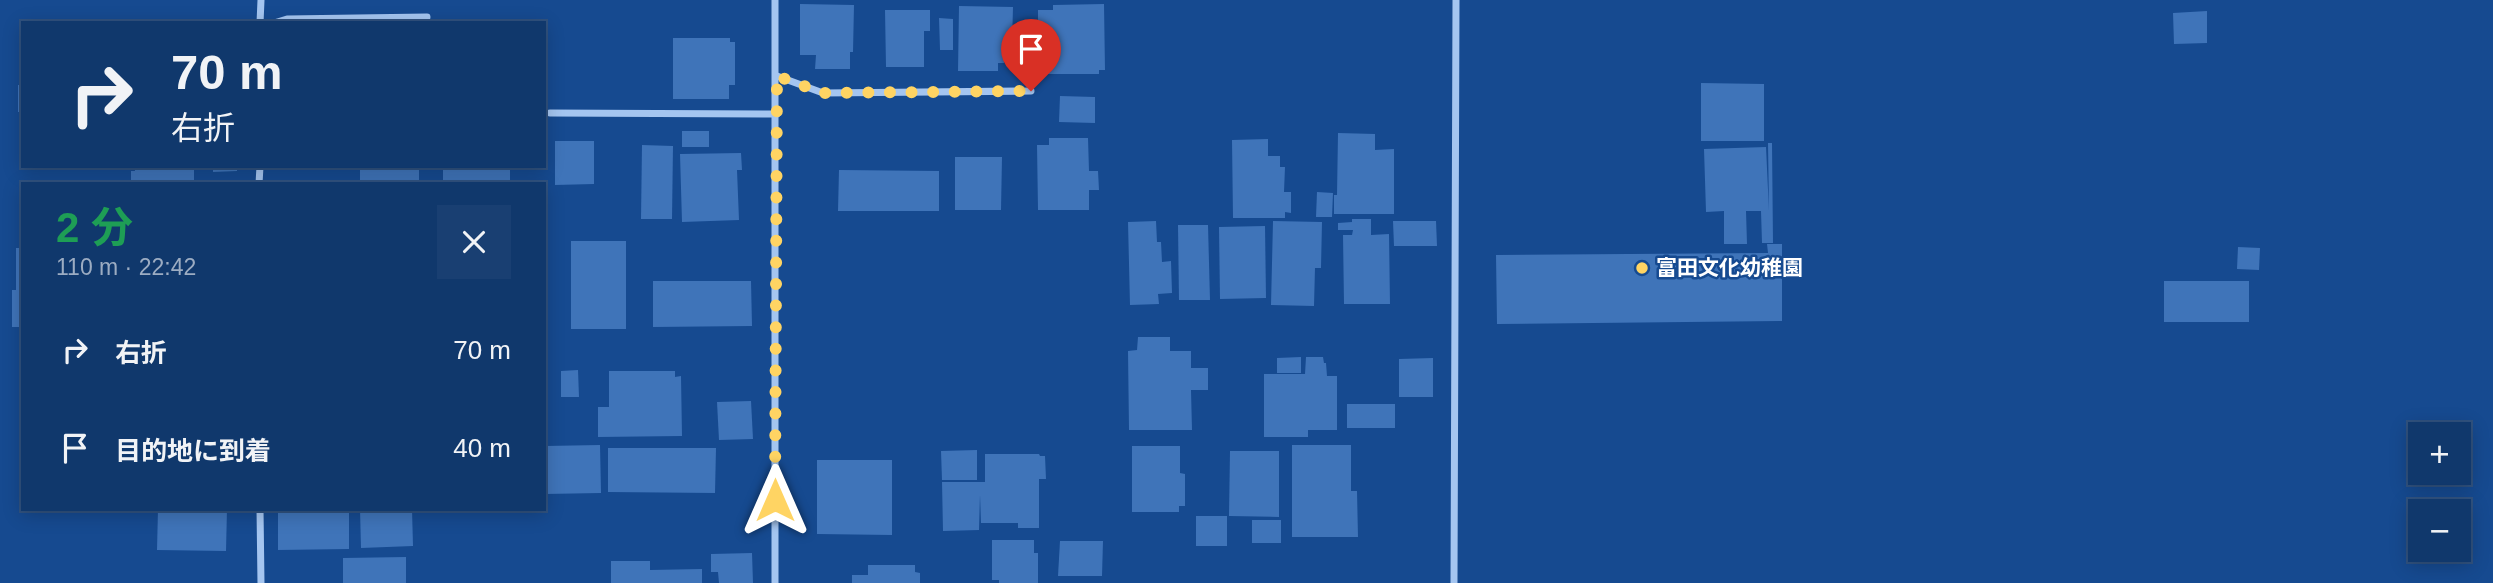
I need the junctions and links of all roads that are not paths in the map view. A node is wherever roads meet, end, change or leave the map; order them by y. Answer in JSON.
{"nodes":[{"id":1,"x":261,"y":0,"type":"edge"},
{"id":2,"x":775,"y":0,"type":"edge"},
{"id":3,"x":1456,"y":0,"type":"edge"},
{"id":4,"x":427,"y":17,"type":"dead end"},
{"id":5,"x":260,"y":21,"type":"edge"},
{"id":6,"x":280,"y":21,"type":"edge"},
{"id":7,"x":777,"y":76,"type":"junction"},
{"id":8,"x":1031,"y":91,"type":"dead end"},
{"id":9,"x":550,"y":113,"type":"dead end"},
{"id":10,"x":777,"y":114,"type":"junction"},
{"id":11,"x":260,"y":511,"type":"edge"},
{"id":12,"x":261,"y":583,"type":"edge"},
{"id":13,"x":775,"y":583,"type":"edge"},
{"id":14,"x":1454,"y":583,"type":"edge"}],
"edges":[{"from":1,"to":5,"type":"street"},
{"from":2,"to":7,"type":"street"},
{"from":3,"to":14,"type":"street"},
{"from":4,"to":6,"type":"street"},
{"from":7,"to":8,"type":"street"},
{"from":7,"to":10,"type":"street"},
{"from":9,"to":10,"type":"street"},
{"from":10,"to":13,"type":"street"},
{"from":11,"to":12,"type":"street"}]}
